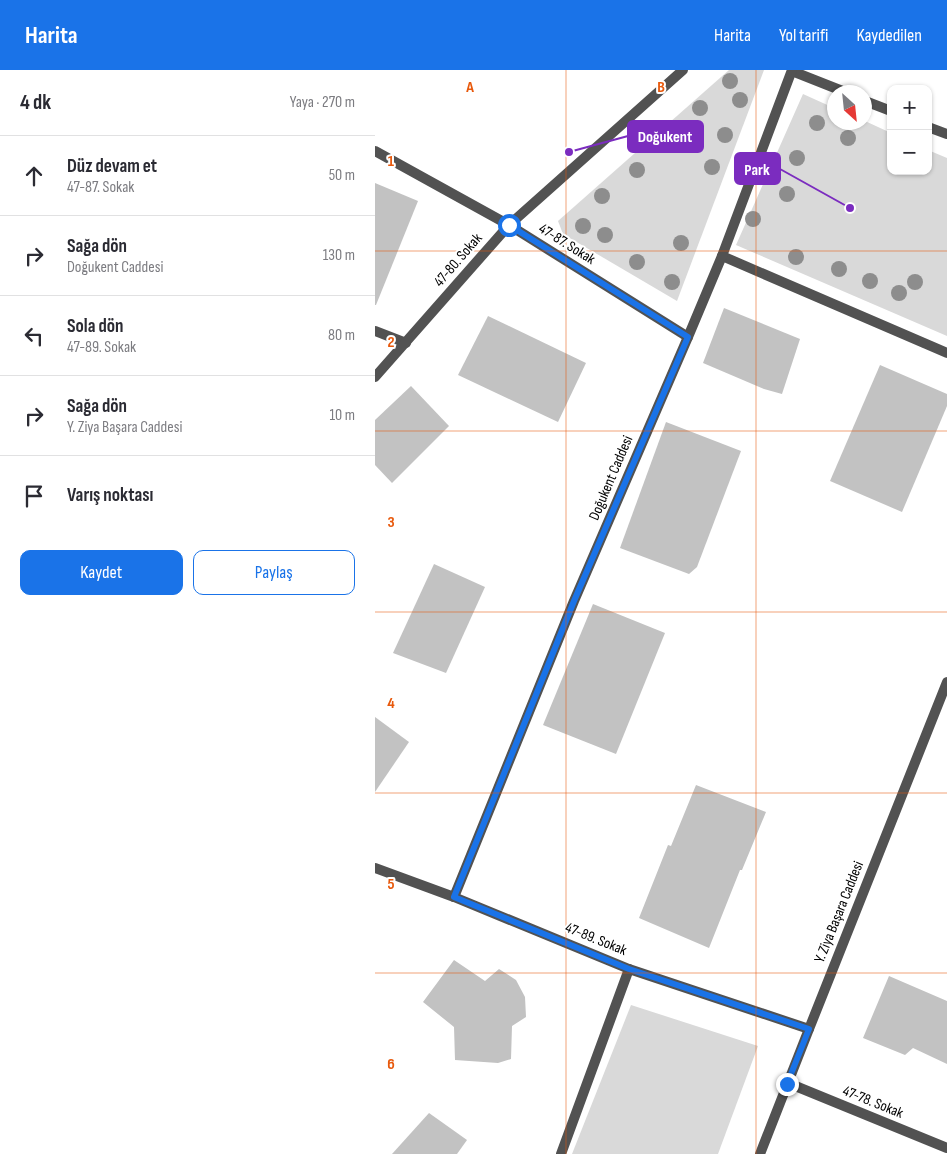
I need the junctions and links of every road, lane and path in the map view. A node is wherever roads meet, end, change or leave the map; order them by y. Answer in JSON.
{"nodes":[{"id":1,"x":683,"y":70,"type":"edge"},
{"id":2,"x":792,"y":70,"type":"edge"},
{"id":3,"x":828,"y":85,"type":"edge"},
{"id":4,"x":872,"y":103,"type":"edge"},
{"id":5,"x":887,"y":109,"type":"edge"},
{"id":6,"x":932,"y":128,"type":"edge"},
{"id":7,"x":947,"y":134,"type":"edge"},
{"id":8,"x":375,"y":151,"type":"edge"},
{"id":9,"x":509,"y":225,"type":"junction"},
{"id":10,"x":722,"y":256,"type":"junction"},
{"id":11,"x":375,"y":331,"type":"edge"},
{"id":12,"x":688,"y":337,"type":"junction"},
{"id":13,"x":406,"y":343,"type":"junction"},
{"id":14,"x":947,"y":353,"type":"edge"},
{"id":15,"x":375,"y":377,"type":"edge"},
{"id":16,"x":947,"y":682,"type":"edge"},
{"id":17,"x":375,"y":868,"type":"edge"},
{"id":18,"x":454,"y":897,"type":"junction"},
{"id":19,"x":629,"y":969,"type":"junction"},
{"id":20,"x":809,"y":1029,"type":"junction"},
{"id":21,"x":787,"y":1084,"type":"junction"},
{"id":22,"x":947,"y":1148,"type":"edge"},
{"id":23,"x":561,"y":1154,"type":"edge"},
{"id":24,"x":760,"y":1154,"type":"edge"}],
"edges":[{"from":1,"to":9,"type":"street","name":"47-80. Sokak"},
{"from":2,"to":3,"type":"street"},
{"from":2,"to":10,"type":"street","name":"Doğukent Caddesi"},
{"from":4,"to":5,"type":"street"},
{"from":6,"to":7,"type":"street"},
{"from":8,"to":9,"type":"street","name":"47-87. Sokak"},
{"from":9,"to":12,"type":"street","name":"47-87. Sokak"},
{"from":9,"to":13,"type":"street","name":"47-80. Sokak"},
{"from":10,"to":12,"type":"street","name":"Doğukent Caddesi"},
{"from":10,"to":14,"type":"street"},
{"from":11,"to":13,"type":"street"},
{"from":12,"to":18,"type":"street","name":"Doğukent Caddesi"},
{"from":13,"to":15,"type":"street","name":"47-80. Sokak"},
{"from":16,"to":20,"type":"street","name":"Y. Ziya Başara Caddesi"},
{"from":17,"to":18,"type":"street","name":"47-89. Sokak"},
{"from":18,"to":19,"type":"street","name":"47-89. Sokak"},
{"from":19,"to":20,"type":"street","name":"47-89. Sokak"},
{"from":19,"to":23,"type":"street"},
{"from":20,"to":21,"type":"street","name":"Y. Ziya Başara Caddesi"},
{"from":21,"to":22,"type":"street","name":"47-78. Sokak"},
{"from":21,"to":24,"type":"street","name":"Y. Ziya Başara Caddesi"}]}
